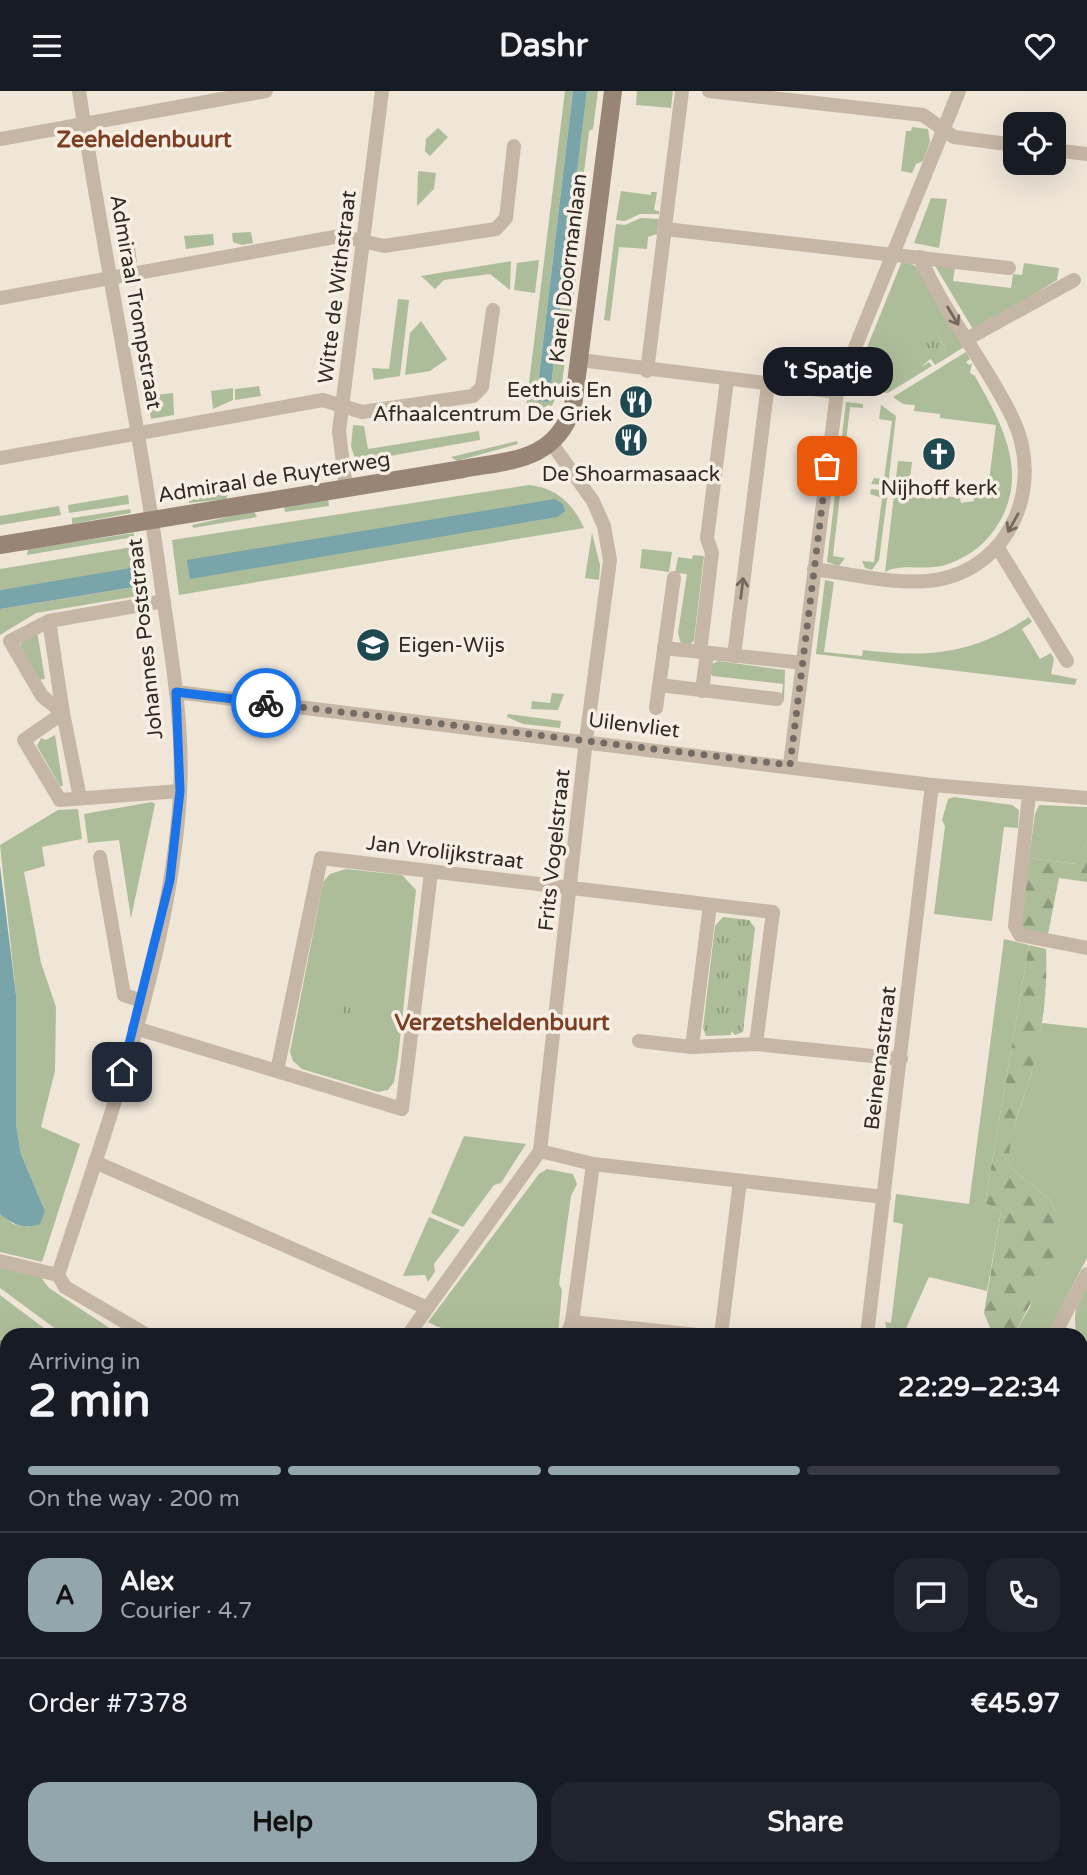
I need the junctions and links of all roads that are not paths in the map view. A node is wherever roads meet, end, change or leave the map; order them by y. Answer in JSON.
{"nodes":[{"id":1,"x":79,"y":91,"type":"edge"},
{"id":2,"x":266,"y":91,"type":"edge"},
{"id":3,"x":382,"y":91,"type":"edge"},
{"id":4,"x":613,"y":91,"type":"edge"},
{"id":5,"x":682,"y":91,"type":"edge"},
{"id":6,"x":709,"y":91,"type":"edge"},
{"id":7,"x":959,"y":91,"type":"edge"},
{"id":8,"x":84,"y":123,"type":"junction"},
{"id":9,"x":942,"y":131,"type":"junction"},
{"id":10,"x":0,"y":139,"type":"edge"},
{"id":11,"x":1003,"y":144,"type":"edge"},
{"id":12,"x":514,"y":146,"type":"dead end"},
{"id":13,"x":1066,"y":151,"type":"edge"},
{"id":14,"x":1087,"y":154,"type":"edge"},
{"id":15,"x":665,"y":229,"type":"junction"},
{"id":16,"x":363,"y":241,"type":"junction"},
{"id":17,"x":892,"y":256,"type":"junction"},
{"id":18,"x":920,"y":257,"type":"junction"},
{"id":19,"x":1009,"y":268,"type":"dead end"},
{"id":20,"x":111,"y":277,"type":"junction"},
{"id":21,"x":1074,"y":280,"type":"dead end"},
{"id":22,"x":0,"y":298,"type":"edge"},
{"id":23,"x":493,"y":310,"type":"dead end"},
{"id":24,"x":967,"y":339,"type":"junction"},
{"id":25,"x":580,"y":360,"type":"junction"},
{"id":26,"x":648,"y":371,"type":"junction"},
{"id":27,"x":727,"y":380,"type":"junction"},
{"id":28,"x":768,"y":384,"type":"junction"},
{"id":29,"x":837,"y":392,"type":"junction"},
{"id":30,"x":343,"y":407,"type":"junction"},
{"id":31,"x":137,"y":434,"type":"junction"},
{"id":32,"x":552,"y":444,"type":"junction"},
{"id":33,"x":0,"y":458,"type":"edge"},
{"id":34,"x":346,"y":488,"type":"junction"},
{"id":35,"x":153,"y":520,"type":"junction"},
{"id":36,"x":0,"y":545,"type":"edge"},
{"id":37,"x":998,"y":548,"type":"junction"},
{"id":38,"x":814,"y":569,"type":"junction"},
{"id":39,"x":674,"y":578,"type":"dead end"},
{"id":40,"x":164,"y":601,"type":"junction"},
{"id":41,"x":49,"y":621,"type":"junction"},
{"id":42,"x":664,"y":648,"type":"junction"},
{"id":43,"x":703,"y":652,"type":"junction"},
{"id":44,"x":734,"y":656,"type":"junction"},
{"id":45,"x":1067,"y":661,"type":"dead end"},
{"id":46,"x":803,"y":663,"type":"junction"},
{"id":47,"x":660,"y":685,"type":"junction"},
{"id":48,"x":702,"y":691,"type":"junction"},
{"id":49,"x":176,"y":692,"type":"junction"},
{"id":50,"x":777,"y":699,"type":"dead end"},
{"id":51,"x":656,"y":708,"type":"dead end"},
{"id":52,"x":63,"y":713,"type":"junction"},
{"id":53,"x":586,"y":740,"type":"junction"},
{"id":54,"x":790,"y":765,"type":"junction"},
{"id":55,"x":932,"y":785,"type":"junction"},
{"id":56,"x":180,"y":791,"type":"junction"},
{"id":57,"x":1029,"y":795,"type":"junction"},
{"id":58,"x":80,"y":798,"type":"junction"},
{"id":59,"x":1087,"y":798,"type":"edge"},
{"id":60,"x":100,"y":857,"type":"dead end"},
{"id":61,"x":431,"y":873,"type":"junction"},
{"id":62,"x":571,"y":888,"type":"junction"},
{"id":63,"x":710,"y":905,"type":"junction"},
{"id":64,"x":1087,"y":948,"type":"edge"},
{"id":65,"x":142,"y":1001,"type":"junction"},
{"id":66,"x":135,"y":1028,"type":"junction"},
{"id":67,"x":639,"y":1041,"type":"dead end"},
{"id":68,"x":756,"y":1044,"type":"junction"},
{"id":69,"x":692,"y":1047,"type":"junction"},
{"id":70,"x":901,"y":1059,"type":"junction"},
{"id":71,"x":277,"y":1071,"type":"junction"},
{"id":72,"x":540,"y":1151,"type":"junction"},
{"id":73,"x":95,"y":1162,"type":"junction"},
{"id":74,"x":593,"y":1164,"type":"junction"},
{"id":75,"x":740,"y":1181,"type":"junction"},
{"id":76,"x":884,"y":1197,"type":"junction"},
{"id":77,"x":0,"y":1261,"type":"edge"},
{"id":78,"x":1087,"y":1274,"type":"edge"},
{"id":79,"x":58,"y":1276,"type":"junction"},
{"id":80,"x":425,"y":1307,"type":"junction"},
{"id":81,"x":135,"y":1328,"type":"edge"},
{"id":82,"x":412,"y":1328,"type":"edge"},
{"id":83,"x":570,"y":1328,"type":"edge"},
{"id":84,"x":722,"y":1328,"type":"edge"},
{"id":85,"x":868,"y":1328,"type":"edge"},
{"id":86,"x":1058,"y":1328,"type":"edge"}],
"edges":[{"from":1,"to":8,"type":"street","name":"Admiraal Trompstraat"},
{"from":2,"to":8,"type":"street"},
{"from":3,"to":16,"type":"street","name":"Witte de Withstraat"},
{"from":4,"to":25,"type":"street","name":"Karel Doormanlaan"},
{"from":5,"to":15,"type":"street"},
{"from":6,"to":9,"type":"street"},
{"from":7,"to":9,"type":"street"},
{"from":8,"to":10,"type":"street"},
{"from":8,"to":20,"type":"street","name":"Admiraal Trompstraat"},
{"from":9,"to":11,"type":"street"},
{"from":9,"to":17,"type":"street"},
{"from":12,"to":16,"type":"street"},
{"from":13,"to":14,"type":"street"},
{"from":15,"to":17,"type":"street"},
{"from":15,"to":26,"type":"street"},
{"from":16,"to":20,"type":"street"},
{"from":16,"to":30,"type":"street","name":"Witte de Withstraat"},
{"from":17,"to":18,"type":"street"},
{"from":17,"to":29,"type":"street"},
{"from":18,"to":19,"type":"street"},
{"from":18,"to":24,"type":"street","one_way":true},
{"from":20,"to":22,"type":"street"},
{"from":20,"to":31,"type":"street","name":"Admiraal Trompstraat"},
{"from":21,"to":24,"type":"street"},
{"from":23,"to":30,"type":"street"},
{"from":24,"to":37,"type":"street","one_way":true},
{"from":25,"to":26,"type":"street"},
{"from":25,"to":32,"type":"street","name":"Karel Doormanlaan"},
{"from":26,"to":27,"type":"street"},
{"from":27,"to":28,"type":"street"},
{"from":27,"to":43,"type":"street"},
{"from":28,"to":29,"type":"street"},
{"from":44,"to":28,"type":"street","one_way":true},
{"from":29,"to":38,"type":"street"},
{"from":30,"to":31,"type":"street"},
{"from":30,"to":34,"type":"street","name":"Witte de Withstraat"},
{"from":31,"to":33,"type":"street"},
{"from":31,"to":35,"type":"street","name":"Admiraal Trompstraat"},
{"from":32,"to":34,"type":"street","name":"Admiraal de Ruyterweg"},
{"from":32,"to":53,"type":"street","name":"Frits Vogelstraat"},
{"from":34,"to":35,"type":"street","name":"Admiraal de Ruyterweg"},
{"from":35,"to":36,"type":"street","name":"Admiraal de Ruyterweg"},
{"from":35,"to":40,"type":"street","name":"Johannes Poststraat"},
{"from":37,"to":38,"type":"street"},
{"from":37,"to":45,"type":"street"},
{"from":38,"to":46,"type":"street"},
{"from":39,"to":42,"type":"street"},
{"from":40,"to":41,"type":"street"},
{"from":40,"to":49,"type":"street","name":"Johannes Poststraat"},
{"from":41,"to":52,"type":"street"},
{"from":41,"to":52,"type":"street"},
{"from":42,"to":43,"type":"street"},
{"from":42,"to":47,"type":"street"},
{"from":43,"to":44,"type":"street"},
{"from":43,"to":48,"type":"street"},
{"from":44,"to":46,"type":"street"},
{"from":46,"to":54,"type":"street"},
{"from":47,"to":48,"type":"street"},
{"from":47,"to":51,"type":"street"},
{"from":48,"to":50,"type":"street"},
{"from":49,"to":53,"type":"street","name":"Uilenvliet"},
{"from":49,"to":56,"type":"street","name":"Johannes Poststraat"},
{"from":52,"to":58,"type":"street"},
{"from":52,"to":58,"type":"street"},
{"from":53,"to":54,"type":"street","name":"Uilenvliet"},
{"from":53,"to":62,"type":"street","name":"Frits Vogelstraat"},
{"from":54,"to":55,"type":"street","name":"Uilenvliet"},
{"from":55,"to":57,"type":"street","name":"Uilenvliet"},
{"from":55,"to":70,"type":"street","name":"Beinemastraat"},
{"from":56,"to":58,"type":"street"},
{"from":56,"to":65,"type":"street","name":"Johannes Poststraat"},
{"from":57,"to":59,"type":"street","name":"Uilenvliet"},
{"from":57,"to":64,"type":"street"},
{"from":60,"to":65,"type":"street"},
{"from":61,"to":62,"type":"street","name":"Jan Vrolijkstraat"},
{"from":61,"to":71,"type":"street","name":"Jan Vrolijkstraat"},
{"from":61,"to":71,"type":"street"},
{"from":62,"to":63,"type":"street","name":"Jan Vrolijkstraat"},
{"from":62,"to":72,"type":"street","name":"Frits Vogelstraat"},
{"from":63,"to":68,"type":"street","name":"Jan Vrolijkstraat"},
{"from":63,"to":69,"type":"street"},
{"from":65,"to":66,"type":"street","name":"Johannes Poststraat"},
{"from":66,"to":71,"type":"street"},
{"from":66,"to":73,"type":"street","name":"Johannes Poststraat"},
{"from":67,"to":69,"type":"street"},
{"from":68,"to":69,"type":"street"},
{"from":68,"to":70,"type":"street"},
{"from":70,"to":76,"type":"street","name":"Beinemastraat"},
{"from":72,"to":74,"type":"street"},
{"from":72,"to":80,"type":"street"},
{"from":73,"to":79,"type":"street","name":"Johannes Poststraat"},
{"from":73,"to":80,"type":"street"},
{"from":74,"to":75,"type":"street"},
{"from":74,"to":83,"type":"street"},
{"from":75,"to":76,"type":"street"},
{"from":75,"to":84,"type":"street"},
{"from":76,"to":85,"type":"street","name":"Beinemastraat"},
{"from":77,"to":79,"type":"street"},
{"from":78,"to":86,"type":"street"},
{"from":79,"to":81,"type":"street"},
{"from":80,"to":82,"type":"street"}]}
